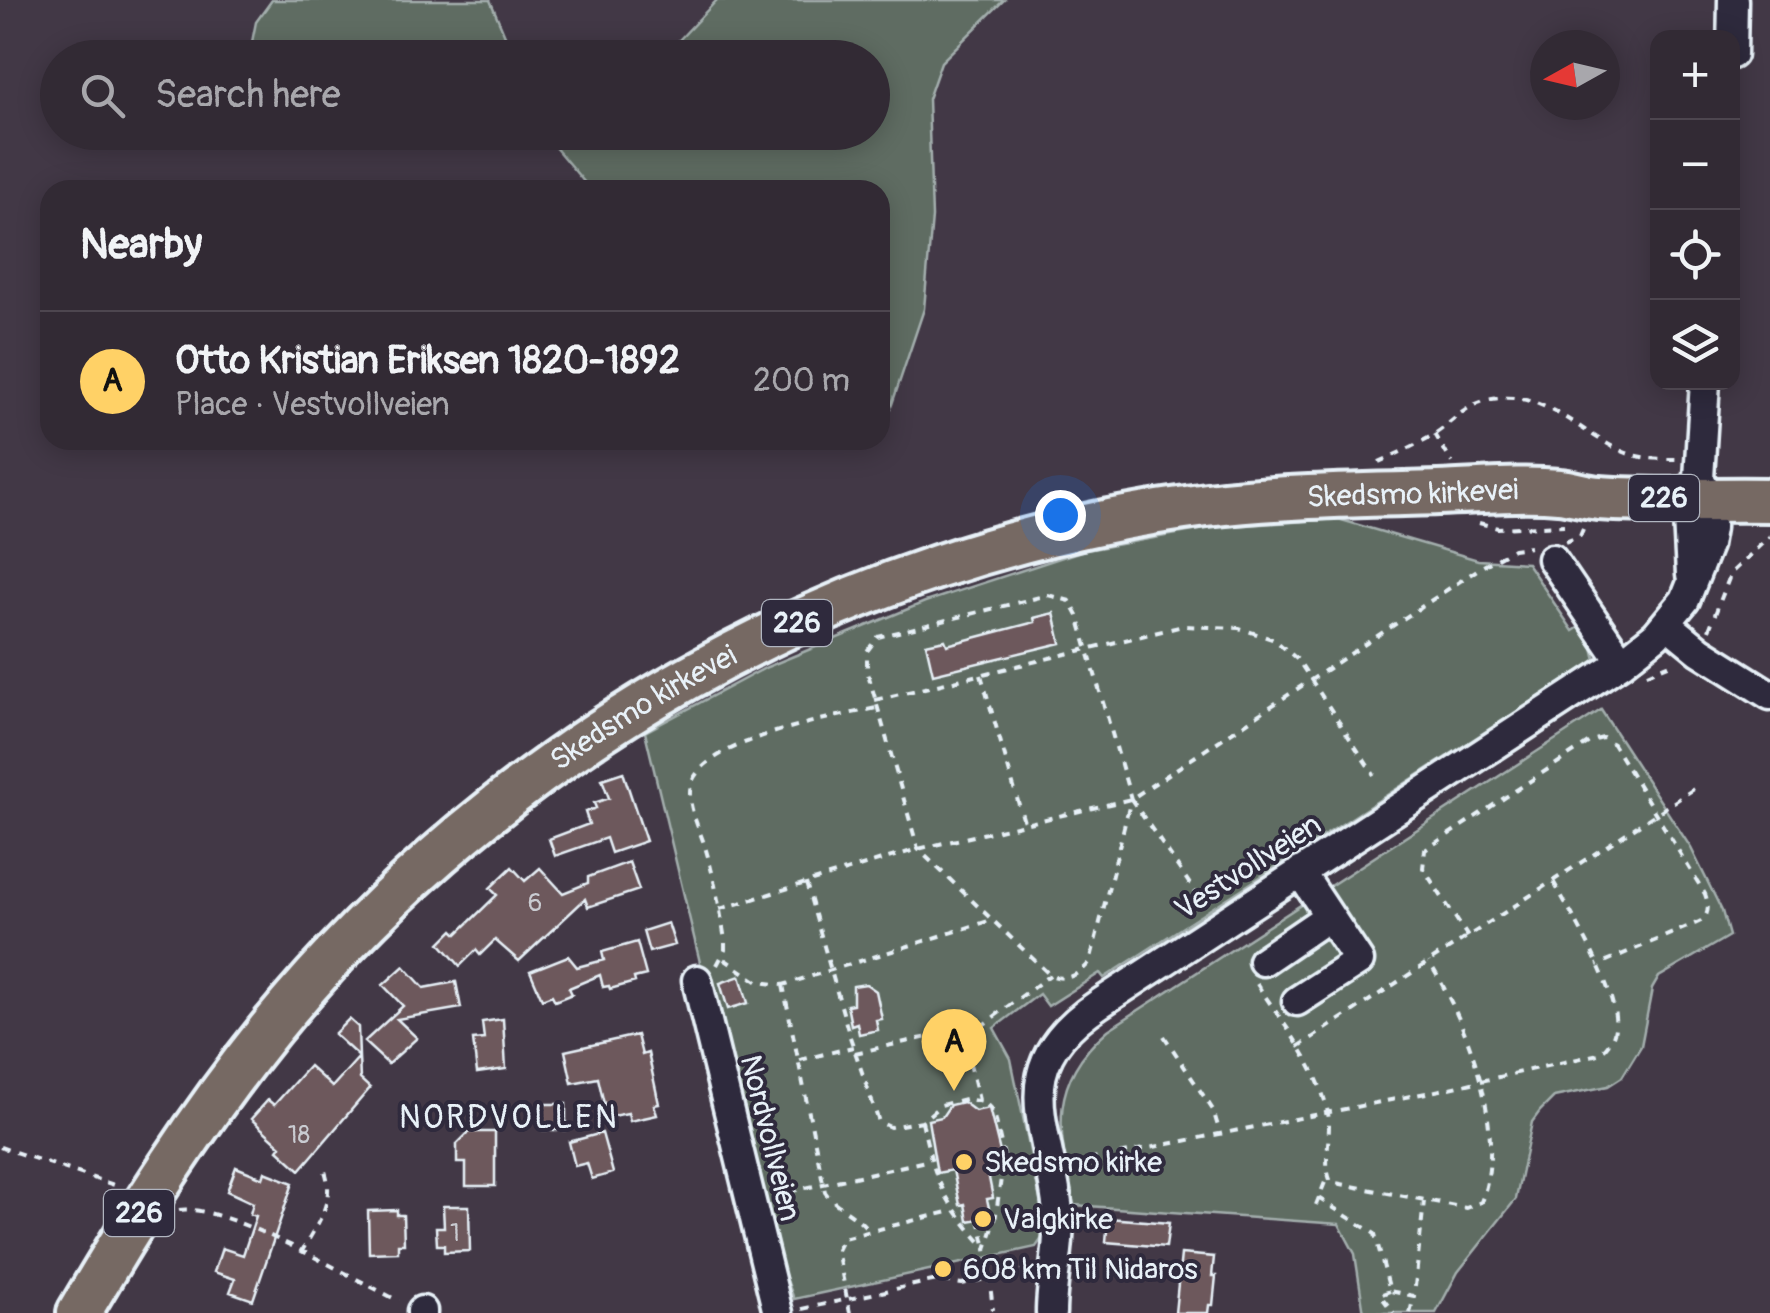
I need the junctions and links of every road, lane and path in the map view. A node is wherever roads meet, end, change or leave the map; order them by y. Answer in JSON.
{"nodes":[{"id":1,"x":1732,"y":0,"type":"edge"},
{"id":2,"x":1732,"y":30,"type":"edge"},
{"id":3,"x":1704,"y":390,"type":"edge"},
{"id":4,"x":1435,"y":434,"type":"dead end"},
{"id":5,"x":1624,"y":452,"type":"dead end"},
{"id":6,"x":1457,"y":476,"type":"dead end"},
{"id":7,"x":1770,"y":479,"type":"edge"},
{"id":8,"x":1695,"y":484,"type":"junction"},
{"id":9,"x":1770,"y":500,"type":"edge"},
{"id":10,"x":1770,"y":536,"type":"edge"},
{"id":11,"x":1552,"y":559,"type":"joint"},
{"id":12,"x":1667,"y":624,"type":"junction"},
{"id":13,"x":1704,"y":638,"type":"dead end"},
{"id":14,"x":1088,"y":648,"type":"junction"},
{"id":15,"x":1682,"y":659,"type":"dead end"},
{"id":16,"x":1632,"y":670,"type":"junction"},
{"id":17,"x":981,"y":675,"type":"junction"},
{"id":18,"x":1311,"y":679,"type":"junction"},
{"id":19,"x":1770,"y":695,"type":"edge"},
{"id":20,"x":874,"y":700,"type":"junction"},
{"id":21,"x":876,"y":708,"type":"junction"},
{"id":22,"x":1374,"y":775,"type":"dead end"},
{"id":23,"x":1700,"y":785,"type":"dead end"},
{"id":24,"x":1132,"y":799,"type":"junction"},
{"id":25,"x":1657,"y":813,"type":"junction"},
{"id":26,"x":1024,"y":822,"type":"junction"},
{"id":27,"x":918,"y":849,"type":"junction"},
{"id":28,"x":1300,"y":872,"type":"junction"},
{"id":29,"x":1553,"y":882,"type":"junction"},
{"id":30,"x":806,"y":883,"type":"junction"},
{"id":31,"x":720,"y":909,"type":"junction"},
{"id":32,"x":1329,"y":916,"type":"junction"},
{"id":33,"x":1213,"y":917,"type":"dead end"},
{"id":34,"x":992,"y":920,"type":"junction"},
{"id":35,"x":1468,"y":937,"type":"junction"},
{"id":36,"x":722,"y":958,"type":"junction"},
{"id":37,"x":1430,"y":962,"type":"junction"},
{"id":38,"x":1597,"y":965,"type":"junction"},
{"id":39,"x":1255,"y":966,"type":"joint"},
{"id":40,"x":833,"y":970,"type":"junction"},
{"id":41,"x":1050,"y":975,"type":"junction"},
{"id":42,"x":697,"y":980,"type":"joint"},
{"id":43,"x":784,"y":985,"type":"junction"},
{"id":44,"x":1297,"y":1001,"type":"dead end"},
{"id":45,"x":961,"y":1031,"type":"junction"},
{"id":46,"x":1164,"y":1036,"type":"dead end"},
{"id":47,"x":1298,"y":1047,"type":"junction"},
{"id":48,"x":854,"y":1050,"type":"junction"},
{"id":49,"x":799,"y":1060,"type":"junction"},
{"id":50,"x":1480,"y":1082,"type":"junction"},
{"id":51,"x":978,"y":1100,"type":"junction"},
{"id":52,"x":1328,"y":1112,"type":"junction"},
{"id":53,"x":922,"y":1122,"type":"junction"},
{"id":54,"x":1220,"y":1133,"type":"junction"},
{"id":55,"x":0,"y":1147,"type":"edge"},
{"id":56,"x":930,"y":1160,"type":"junction"},
{"id":57,"x":1062,"y":1165,"type":"dead end"},
{"id":58,"x":326,"y":1172,"type":"dead end"},
{"id":59,"x":1328,"y":1175,"type":"junction"},
{"id":60,"x":824,"y":1185,"type":"junction"},
{"id":61,"x":125,"y":1188,"type":"dead end"},
{"id":62,"x":1318,"y":1198,"type":"junction"},
{"id":63,"x":752,"y":1200,"type":"junction"},
{"id":64,"x":1424,"y":1201,"type":"junction"},
{"id":65,"x":1316,"y":1205,"type":"dead end"},
{"id":66,"x":193,"y":1209,"type":"dead end"},
{"id":67,"x":952,"y":1211,"type":"junction"},
{"id":68,"x":979,"y":1219,"type":"dead end"},
{"id":69,"x":870,"y":1231,"type":"junction"},
{"id":70,"x":986,"y":1248,"type":"junction"},
{"id":71,"x":300,"y":1253,"type":"junction"},
{"id":72,"x":1044,"y":1266,"type":"dead end"},
{"id":73,"x":992,"y":1278,"type":"junction"},
{"id":74,"x":1390,"y":1291,"type":"junction"},
{"id":75,"x":1414,"y":1296,"type":"junction"},
{"id":76,"x":846,"y":1300,"type":"junction"},
{"id":77,"x":993,"y":1310,"type":"dead end"},
{"id":78,"x":422,"y":1312,"type":"edge"},
{"id":79,"x":784,"y":1312,"type":"edge"},
{"id":80,"x":79,"y":1313,"type":"edge"},
{"id":81,"x":850,"y":1313,"type":"edge"},
{"id":82,"x":1051,"y":1313,"type":"edge"},
{"id":83,"x":1394,"y":1313,"type":"edge"},
{"id":84,"x":1410,"y":1313,"type":"edge"}],
"edges":[{"from":1,"to":2,"type":"street"},
{"from":3,"to":8,"type":"street","name":"Vestvollveien"},
{"from":4,"to":6,"type":"path"},
{"from":5,"to":8,"type":"path"},
{"from":7,"to":8,"type":"highway","name":"Skedsmo kirkevei","number":"226"},
{"from":8,"to":9,"type":"highway","name":"Skedsmo kirkevei","number":"226"},
{"from":8,"to":12,"type":"street","name":"Vestvollveien"},
{"from":8,"to":80,"type":"highway","name":"Skedsmo kirkevei","number":"226"},
{"from":10,"to":13,"type":"path"},
{"from":11,"to":16,"type":"street"},
{"from":11,"to":18,"type":"path"},
{"from":12,"to":16,"type":"street","name":"Vestvollveien"},
{"from":12,"to":19,"type":"street"},
{"from":14,"to":17,"type":"path"},
{"from":14,"to":18,"type":"path"},
{"from":14,"to":20,"type":"path"},
{"from":14,"to":24,"type":"path"},
{"from":15,"to":16,"type":"path"},
{"from":16,"to":28,"type":"street","name":"Vestvollveien"},
{"from":17,"to":20,"type":"path"},
{"from":17,"to":26,"type":"path"},
{"from":18,"to":22,"type":"path"},
{"from":18,"to":24,"type":"path"},
{"from":20,"to":21,"type":"path"},
{"from":21,"to":27,"type":"path"},
{"from":21,"to":31,"type":"path"},
{"from":23,"to":25,"type":"path"},
{"from":24,"to":26,"type":"path"},
{"from":24,"to":33,"type":"path"},
{"from":24,"to":41,"type":"path"},
{"from":25,"to":29,"type":"path"},
{"from":25,"to":35,"type":"path"},
{"from":25,"to":38,"type":"path"},
{"from":26,"to":27,"type":"path"},
{"from":27,"to":30,"type":"path"},
{"from":27,"to":34,"type":"path"},
{"from":28,"to":32,"type":"street"},
{"from":28,"to":82,"type":"street","name":"Vestvollveien"},
{"from":29,"to":35,"type":"path"},
{"from":29,"to":38,"type":"path"},
{"from":30,"to":31,"type":"path"},
{"from":30,"to":40,"type":"path"},
{"from":31,"to":36,"type":"path"},
{"from":32,"to":39,"type":"street"},
{"from":32,"to":44,"type":"street"},
{"from":34,"to":40,"type":"path"},
{"from":34,"to":41,"type":"path"},
{"from":35,"to":37,"type":"path"},
{"from":36,"to":42,"type":"path"},
{"from":36,"to":43,"type":"path"},
{"from":37,"to":47,"type":"path"},
{"from":37,"to":50,"type":"path"},
{"from":38,"to":50,"type":"path"},
{"from":39,"to":47,"type":"path"},
{"from":40,"to":43,"type":"path"},
{"from":40,"to":48,"type":"path"},
{"from":41,"to":45,"type":"path"},
{"from":42,"to":63,"type":"street","name":"Nordvollveien"},
{"from":43,"to":49,"type":"path"},
{"from":45,"to":48,"type":"path"},
{"from":45,"to":51,"type":"path"},
{"from":46,"to":54,"type":"path"},
{"from":47,"to":52,"type":"path"},
{"from":48,"to":49,"type":"path"},
{"from":48,"to":53,"type":"path"},
{"from":49,"to":60,"type":"path"},
{"from":50,"to":52,"type":"path"},
{"from":50,"to":64,"type":"path"},
{"from":51,"to":53,"type":"path"},
{"from":51,"to":70,"type":"path"},
{"from":52,"to":54,"type":"path"},
{"from":52,"to":59,"type":"path"},
{"from":53,"to":56,"type":"path"},
{"from":54,"to":57,"type":"path"},
{"from":55,"to":61,"type":"path"},
{"from":56,"to":60,"type":"path"},
{"from":56,"to":67,"type":"path"},
{"from":58,"to":71,"type":"path"},
{"from":59,"to":62,"type":"path"},
{"from":59,"to":64,"type":"path"},
{"from":60,"to":63,"type":"path"},
{"from":60,"to":69,"type":"path"},
{"from":62,"to":65,"type":"path"},
{"from":62,"to":74,"type":"path"},
{"from":63,"to":79,"type":"street","name":"Nordvollveien"},
{"from":64,"to":75,"type":"path"},
{"from":66,"to":71,"type":"path"},
{"from":67,"to":69,"type":"path"},
{"from":67,"to":70,"type":"path"},
{"from":68,"to":70,"type":"path"},
{"from":69,"to":76,"type":"path"},
{"from":70,"to":73,"type":"path"},
{"from":71,"to":78,"type":"path"},
{"from":72,"to":73,"type":"path"},
{"from":73,"to":76,"type":"path"},
{"from":73,"to":77,"type":"path"},
{"from":74,"to":75,"type":"path"},
{"from":74,"to":83,"type":"path"},
{"from":75,"to":84,"type":"path"},
{"from":76,"to":79,"type":"path"},
{"from":76,"to":81,"type":"path"}]}
